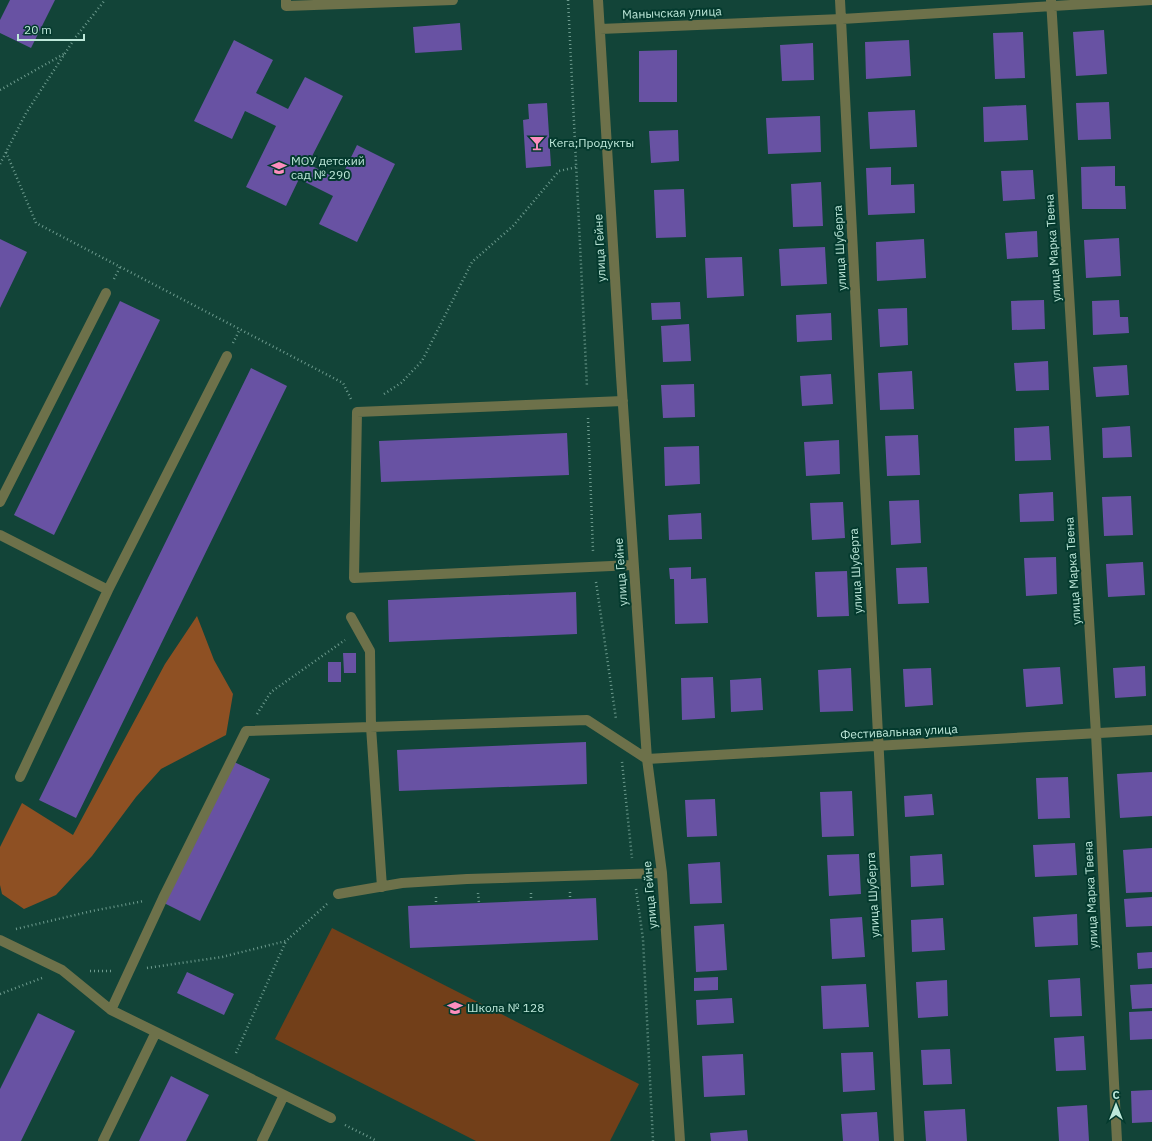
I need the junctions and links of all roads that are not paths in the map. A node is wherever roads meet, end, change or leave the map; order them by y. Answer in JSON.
{"nodes":[{"id":1,"x":286,"y":0,"type":"edge"},
{"id":2,"x":454,"y":0,"type":"edge"},
{"id":3,"x":598,"y":0,"type":"edge"},
{"id":4,"x":840,"y":0,"type":"edge"},
{"id":5,"x":1152,"y":0,"type":"edge"},
{"id":6,"x":1051,"y":3,"type":"edge"},
{"id":7,"x":842,"y":19,"type":"junction"},
{"id":8,"x":600,"y":29,"type":"junction"},
{"id":9,"x":106,"y":293,"type":"dead end"},
{"id":10,"x":227,"y":356,"type":"dead end"},
{"id":11,"x":622,"y":401,"type":"junction"},
{"id":12,"x":0,"y":502,"type":"edge"},
{"id":13,"x":0,"y":535,"type":"edge"},
{"id":14,"x":634,"y":566,"type":"junction"},
{"id":15,"x":108,"y":590,"type":"junction"},
{"id":16,"x":351,"y":617,"type":"road end"},
{"id":17,"x":371,"y":727,"type":"junction"},
{"id":18,"x":1152,"y":730,"type":"edge"},
{"id":19,"x":1096,"y":734,"type":"junction"},
{"id":20,"x":878,"y":746,"type":"junction"},
{"id":21,"x":647,"y":759,"type":"junction"},
{"id":22,"x":20,"y":777,"type":"dead end"},
{"id":23,"x":662,"y":873,"type":"junction"},
{"id":24,"x":382,"y":887,"type":"junction"},
{"id":25,"x":338,"y":894,"type":"road end"},
{"id":26,"x":0,"y":940,"type":"edge"},
{"id":27,"x":111,"y":1010,"type":"junction"},
{"id":28,"x":156,"y":1032,"type":"junction"},
{"id":29,"x":284,"y":1095,"type":"junction"},
{"id":30,"x":331,"y":1118,"type":"road end"},
{"id":31,"x":103,"y":1141,"type":"edge"},
{"id":32,"x":262,"y":1141,"type":"edge"},
{"id":33,"x":680,"y":1141,"type":"edge"},
{"id":34,"x":899,"y":1141,"type":"edge"},
{"id":35,"x":1118,"y":1141,"type":"edge"}],
"edges":[{"from":1,"to":2,"type":"street"},
{"from":3,"to":8,"type":"street","name":"улица Гейне"},
{"from":4,"to":7,"type":"street","name":"улица Шуберта"},
{"from":5,"to":6,"type":"street","name":"Манычская улица"},
{"from":6,"to":7,"type":"street","name":"Манычская улица"},
{"from":6,"to":19,"type":"street","name":"улица Марка Твена"},
{"from":7,"to":8,"type":"street","name":"Манычская улица"},
{"from":7,"to":20,"type":"street","name":"улица Шуберта"},
{"from":8,"to":11,"type":"street","name":"улица Гейне"},
{"from":9,"to":12,"type":"street"},
{"from":10,"to":15,"type":"street"},
{"from":11,"to":14,"type":"street","name":"улица Гейне"},
{"from":11,"to":14,"type":"street"},
{"from":13,"to":15,"type":"street"},
{"from":14,"to":21,"type":"street","name":"улица Гейне"},
{"from":15,"to":22,"type":"street"},
{"from":16,"to":17,"type":"street"},
{"from":17,"to":21,"type":"street"},
{"from":17,"to":24,"type":"street"},
{"from":17,"to":27,"type":"street"},
{"from":18,"to":19,"type":"street","name":"Фестивальная улица"},
{"from":19,"to":20,"type":"street","name":"Фестивальная улица"},
{"from":19,"to":35,"type":"street","name":"улица Марка Твена"},
{"from":20,"to":21,"type":"street","name":"Фестивальная улица"},
{"from":20,"to":34,"type":"street","name":"улица Шуберта"},
{"from":21,"to":23,"type":"street","name":"улица Гейне"},
{"from":23,"to":24,"type":"street"},
{"from":23,"to":33,"type":"street","name":"улица Гейне"},
{"from":24,"to":25,"type":"street"},
{"from":26,"to":27,"type":"street"},
{"from":27,"to":28,"type":"street"},
{"from":28,"to":29,"type":"street"},
{"from":28,"to":31,"type":"street"},
{"from":29,"to":30,"type":"street"},
{"from":29,"to":32,"type":"street"}]}
